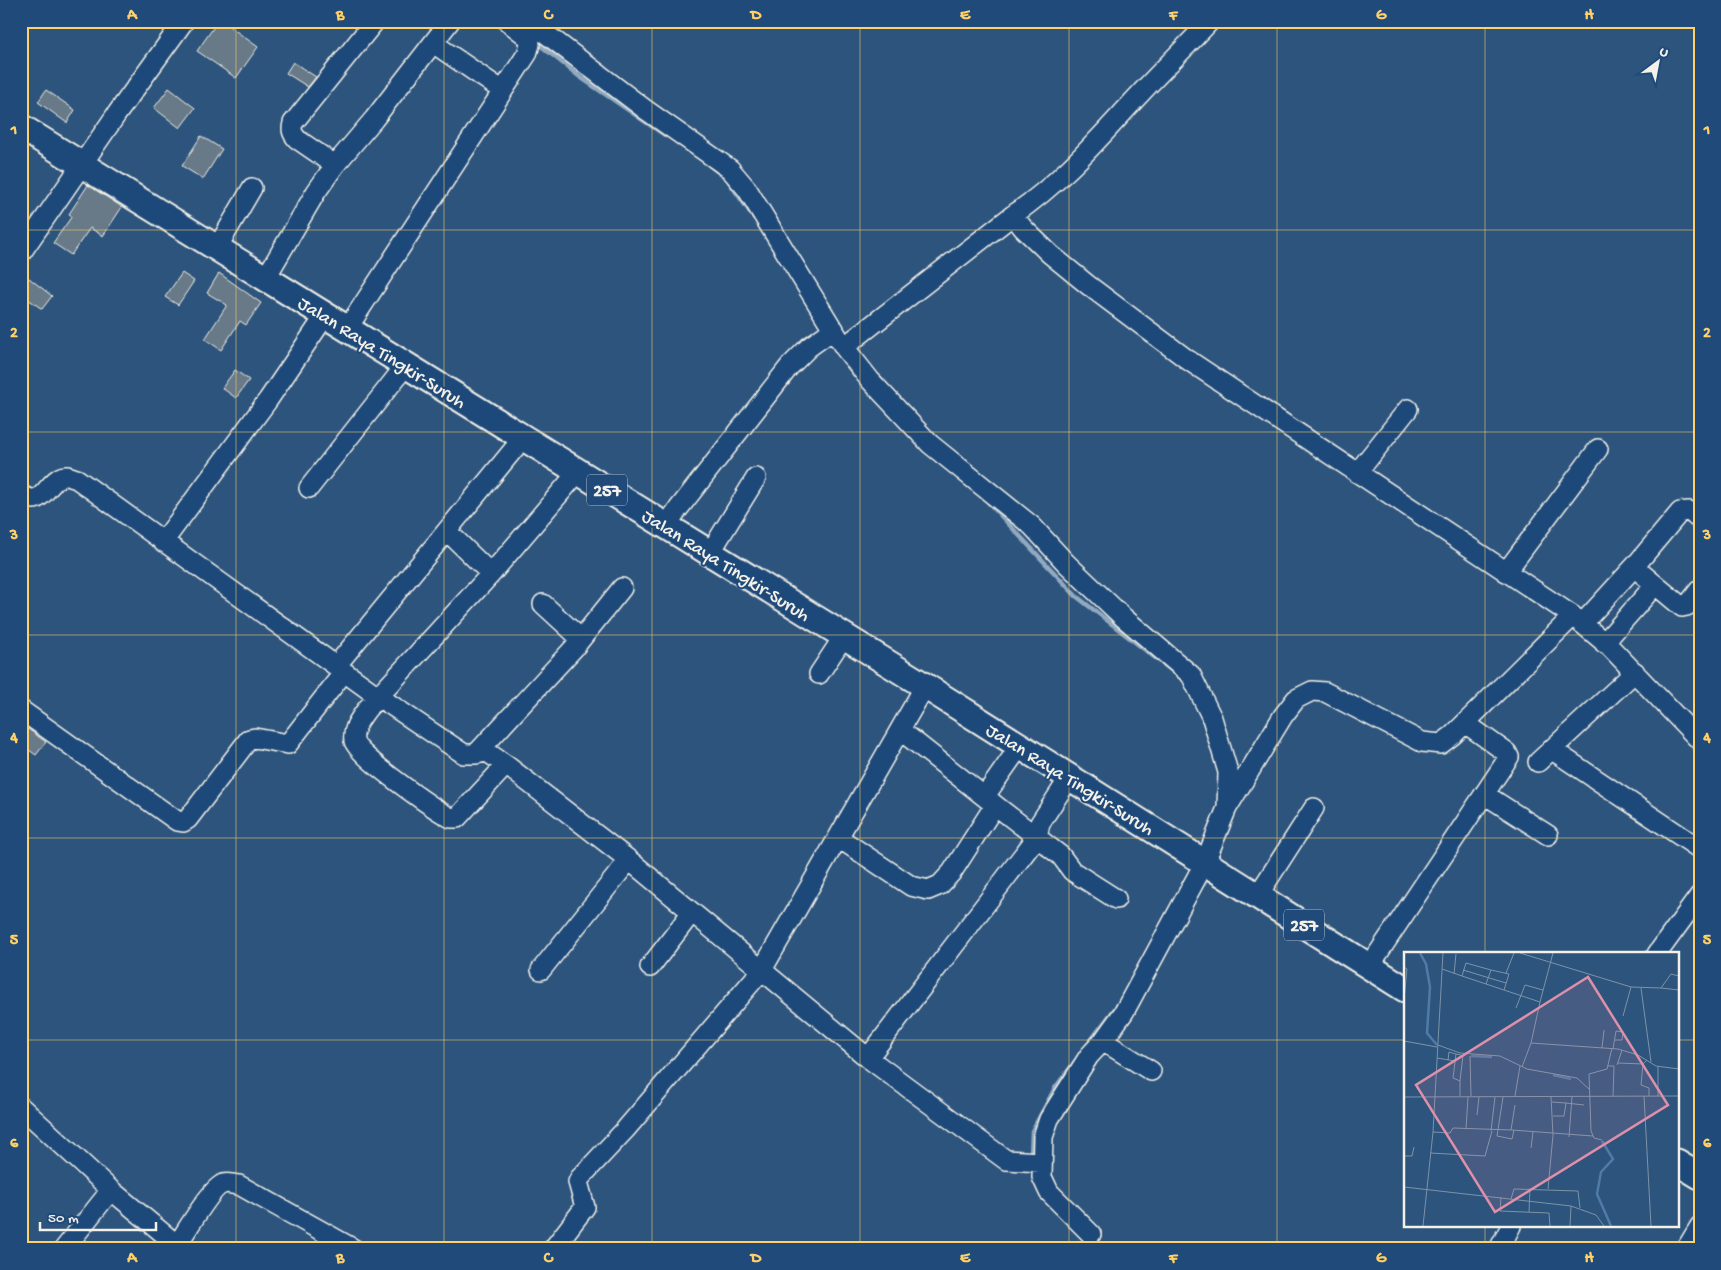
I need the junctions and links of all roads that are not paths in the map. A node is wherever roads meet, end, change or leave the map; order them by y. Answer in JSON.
{"nodes":[{"id":1,"x":184,"y":21,"type":"edge"},
{"id":2,"x":375,"y":21,"type":"edge"},
{"id":3,"x":450,"y":21,"type":"edge"},
{"id":4,"x":507,"y":21,"type":"edge"},
{"id":5,"x":529,"y":21,"type":"edge"},
{"id":6,"x":1210,"y":21,"type":"edge"},
{"id":7,"x":433,"y":43,"type":"junction"},
{"id":8,"x":503,"y":91,"type":"junction"},
{"id":9,"x":21,"y":128,"type":"edge"},
{"id":10,"x":82,"y":165,"type":"junction"},
{"id":11,"x":335,"y":165,"type":"junction"},
{"id":12,"x":252,"y":188,"type":"dead end"},
{"id":13,"x":1012,"y":215,"type":"junction"},
{"id":14,"x":217,"y":248,"type":"junction"},
{"id":15,"x":21,"y":252,"type":"edge"},
{"id":16,"x":265,"y":279,"type":"junction"},
{"id":17,"x":325,"y":316,"type":"junction"},
{"id":18,"x":347,"y":329,"type":"junction"},
{"id":19,"x":828,"y":333,"type":"junction"},
{"id":20,"x":844,"y":347,"type":"junction"},
{"id":21,"x":406,"y":366,"type":"junction"},
{"id":22,"x":1408,"y":409,"type":"dead end"},
{"id":23,"x":523,"y":438,"type":"junction"},
{"id":24,"x":1598,"y":449,"type":"dead end"},
{"id":25,"x":578,"y":472,"type":"junction"},
{"id":26,"x":1356,"y":473,"type":"junction"},
{"id":27,"x":756,"y":478,"type":"dead end"},
{"id":28,"x":308,"y":488,"type":"dead end"},
{"id":29,"x":21,"y":494,"type":"edge"},
{"id":30,"x":1700,"y":520,"type":"edge"},
{"id":31,"x":665,"y":526,"type":"junction"},
{"id":32,"x":447,"y":532,"type":"junction"},
{"id":33,"x":163,"y":542,"type":"junction"},
{"id":34,"x":710,"y":553,"type":"junction"},
{"id":35,"x":1634,"y":567,"type":"junction"},
{"id":36,"x":1506,"y":572,"type":"junction"},
{"id":37,"x":491,"y":574,"type":"junction"},
{"id":38,"x":1655,"y":585,"type":"junction"},
{"id":39,"x":622,"y":588,"type":"dead end"},
{"id":40,"x":1700,"y":589,"type":"edge"},
{"id":41,"x":543,"y":604,"type":"dead end"},
{"id":42,"x":1577,"y":620,"type":"junction"},
{"id":43,"x":844,"y":636,"type":"junction"},
{"id":44,"x":581,"y":639,"type":"junction"},
{"id":45,"x":1604,"y":643,"type":"junction"},
{"id":46,"x":340,"y":669,"type":"junction"},
{"id":47,"x":1635,"y":672,"type":"junction"},
{"id":48,"x":819,"y":674,"type":"dead end"},
{"id":49,"x":925,"y":686,"type":"junction"},
{"id":50,"x":379,"y":698,"type":"junction"},
{"id":51,"x":21,"y":710,"type":"edge"},
{"id":52,"x":1465,"y":723,"type":"junction"},
{"id":53,"x":900,"y":730,"type":"junction"},
{"id":54,"x":1700,"y":741,"type":"edge"},
{"id":55,"x":1020,"y":746,"type":"junction"},
{"id":56,"x":1551,"y":749,"type":"junction"},
{"id":57,"x":476,"y":754,"type":"junction"},
{"id":58,"x":1538,"y":762,"type":"dead end"},
{"id":59,"x":506,"y":765,"type":"junction"},
{"id":60,"x":1070,"y":777,"type":"junction"},
{"id":61,"x":1484,"y":794,"type":"junction"},
{"id":62,"x":990,"y":801,"type":"junction"},
{"id":63,"x":1227,"y":808,"type":"junction"},
{"id":64,"x":1314,"y":808,"type":"dead end"},
{"id":65,"x":1548,"y":835,"type":"dead end"},
{"id":66,"x":1037,"y":837,"type":"junction"},
{"id":67,"x":839,"y":838,"type":"junction"},
{"id":68,"x":1700,"y":849,"type":"edge"},
{"id":69,"x":1200,"y":859,"type":"junction"},
{"id":70,"x":629,"y":860,"type":"junction"},
{"id":71,"x":1700,"y":895,"type":"edge"},
{"id":72,"x":1258,"y":896,"type":"junction"},
{"id":73,"x":1116,"y":899,"type":"dead end"},
{"id":74,"x":692,"y":912,"type":"junction"},
{"id":75,"x":1658,"y":952,"type":"edge"},
{"id":76,"x":650,"y":967,"type":"dead end"},
{"id":77,"x":1369,"y":967,"type":"junction"},
{"id":78,"x":541,"y":970,"type":"dead end"},
{"id":79,"x":762,"y":970,"type":"junction"},
{"id":80,"x":1404,"y":988,"type":"edge"},
{"id":81,"x":1103,"y":1041,"type":"junction"},
{"id":82,"x":868,"y":1058,"type":"junction"},
{"id":83,"x":1151,"y":1071,"type":"dead end"},
{"id":84,"x":21,"y":1106,"type":"edge"},
{"id":85,"x":1041,"y":1162,"type":"junction"},
{"id":86,"x":111,"y":1190,"type":"junction"},
{"id":87,"x":1700,"y":1226,"type":"edge"},
{"id":88,"x":1510,"y":1228,"type":"edge"},
{"id":89,"x":1091,"y":1234,"type":"dead end"},
{"id":90,"x":179,"y":1247,"type":"edge"},
{"id":91,"x":64,"y":1249,"type":"edge"},
{"id":92,"x":354,"y":1249,"type":"edge"},
{"id":93,"x":553,"y":1249,"type":"edge"},
{"id":94,"x":1499,"y":1249,"type":"edge"},
{"id":95,"x":1686,"y":1249,"type":"edge"}],
"edges":[{"from":1,"to":10,"type":"street"},
{"from":2,"to":11,"type":"street"},
{"from":3,"to":7,"type":"street"},
{"from":4,"to":8,"type":"street"},
{"from":5,"to":19,"type":"street"},
{"from":6,"to":13,"type":"street"},
{"from":7,"to":8,"type":"street"},
{"from":7,"to":11,"type":"street"},
{"from":8,"to":18,"type":"street"},
{"from":9,"to":10,"type":"main road","name":"Jalan Raya Tingkir-Suruh","number":"257"},
{"from":10,"to":14,"type":"main road","name":"Jalan Raya Tingkir-Suruh","number":"257"},
{"from":10,"to":15,"type":"street"},
{"from":11,"to":16,"type":"street"},
{"from":12,"to":14,"type":"street"},
{"from":13,"to":20,"type":"street"},
{"from":13,"to":26,"type":"street"},
{"from":14,"to":16,"type":"main road","name":"Jalan Raya Tingkir-Suruh","number":"257"},
{"from":16,"to":17,"type":"main road","name":"Jalan Raya Tingkir-Suruh","number":"257"},
{"from":17,"to":18,"type":"main road","name":"Jalan Raya Tingkir-Suruh","number":"257"},
{"from":17,"to":33,"type":"street"},
{"from":18,"to":21,"type":"main road","name":"Jalan Raya Tingkir-Suruh","number":"257"},
{"from":19,"to":20,"type":"street"},
{"from":19,"to":31,"type":"street"},
{"from":20,"to":63,"type":"street"},
{"from":21,"to":23,"type":"main road","name":"Jalan Raya Tingkir-Suruh","number":"257"},
{"from":21,"to":28,"type":"street"},
{"from":22,"to":26,"type":"street"},
{"from":23,"to":25,"type":"main road","name":"Jalan Raya Tingkir-Suruh","number":"257"},
{"from":23,"to":32,"type":"street"},
{"from":24,"to":36,"type":"street"},
{"from":25,"to":31,"type":"main road","name":"Jalan Raya Tingkir-Suruh","number":"257"},
{"from":25,"to":37,"type":"street"},
{"from":26,"to":36,"type":"street"},
{"from":27,"to":34,"type":"street"},
{"from":29,"to":33,"type":"street"},
{"from":30,"to":35,"type":"street"},
{"from":31,"to":34,"type":"main road","name":"Jalan Raya Tingkir-Suruh","number":"257"},
{"from":32,"to":37,"type":"street"},
{"from":32,"to":46,"type":"street"},
{"from":33,"to":46,"type":"street"},
{"from":34,"to":43,"type":"main road","name":"Jalan Raya Tingkir-Suruh","number":"257"},
{"from":35,"to":38,"type":"street"},
{"from":35,"to":42,"type":"street"},
{"from":36,"to":42,"type":"street"},
{"from":37,"to":50,"type":"street"},
{"from":38,"to":40,"type":"street"},
{"from":38,"to":45,"type":"street"},
{"from":39,"to":44,"type":"street"},
{"from":41,"to":44,"type":"street"},
{"from":42,"to":45,"type":"street"},
{"from":42,"to":52,"type":"street"},
{"from":43,"to":48,"type":"street"},
{"from":43,"to":49,"type":"main road","name":"Jalan Raya Tingkir-Suruh","number":"257"},
{"from":44,"to":57,"type":"street"},
{"from":45,"to":47,"type":"street"},
{"from":46,"to":50,"type":"street"},
{"from":46,"to":51,"type":"street"},
{"from":47,"to":54,"type":"street"},
{"from":47,"to":56,"type":"street"},
{"from":49,"to":53,"type":"street"},
{"from":49,"to":55,"type":"main road","name":"Jalan Raya Tingkir-Suruh","number":"257"},
{"from":50,"to":57,"type":"street"},
{"from":50,"to":59,"type":"street"},
{"from":52,"to":61,"type":"street"},
{"from":52,"to":63,"type":"street"},
{"from":53,"to":62,"type":"street"},
{"from":53,"to":67,"type":"street"},
{"from":55,"to":60,"type":"main road","name":"Jalan Raya Tingkir-Suruh","number":"257"},
{"from":55,"to":62,"type":"street"},
{"from":56,"to":58,"type":"street"},
{"from":56,"to":68,"type":"street"},
{"from":57,"to":59,"type":"street"},
{"from":59,"to":70,"type":"street"},
{"from":60,"to":66,"type":"street"},
{"from":60,"to":69,"type":"main road","name":"Jalan Raya Tingkir-Suruh","number":"257"},
{"from":61,"to":65,"type":"street"},
{"from":61,"to":77,"type":"street"},
{"from":62,"to":66,"type":"street"},
{"from":62,"to":67,"type":"street"},
{"from":63,"to":69,"type":"street"},
{"from":64,"to":72,"type":"street"},
{"from":66,"to":73,"type":"street"},
{"from":66,"to":82,"type":"street"},
{"from":67,"to":79,"type":"street"},
{"from":69,"to":72,"type":"main road","name":"Jalan Raya Tingkir-Suruh","number":"257"},
{"from":69,"to":81,"type":"street"},
{"from":70,"to":74,"type":"street"},
{"from":70,"to":78,"type":"street"},
{"from":71,"to":75,"type":"street"},
{"from":72,"to":77,"type":"main road","name":"Jalan Raya Tingkir-Suruh","number":"257"},
{"from":74,"to":76,"type":"street"},
{"from":74,"to":79,"type":"street"},
{"from":77,"to":80,"type":"main road","name":"Jalan Raya Tingkir-Suruh","number":"257"},
{"from":79,"to":82,"type":"street"},
{"from":79,"to":93,"type":"street"},
{"from":81,"to":83,"type":"street"},
{"from":81,"to":85,"type":"street"},
{"from":82,"to":85,"type":"street"},
{"from":84,"to":86,"type":"street"},
{"from":85,"to":89,"type":"street"},
{"from":86,"to":90,"type":"street"},
{"from":86,"to":91,"type":"street"},
{"from":87,"to":95,"type":"street"},
{"from":88,"to":94,"type":"street"},
{"from":90,"to":92,"type":"street"}]}
